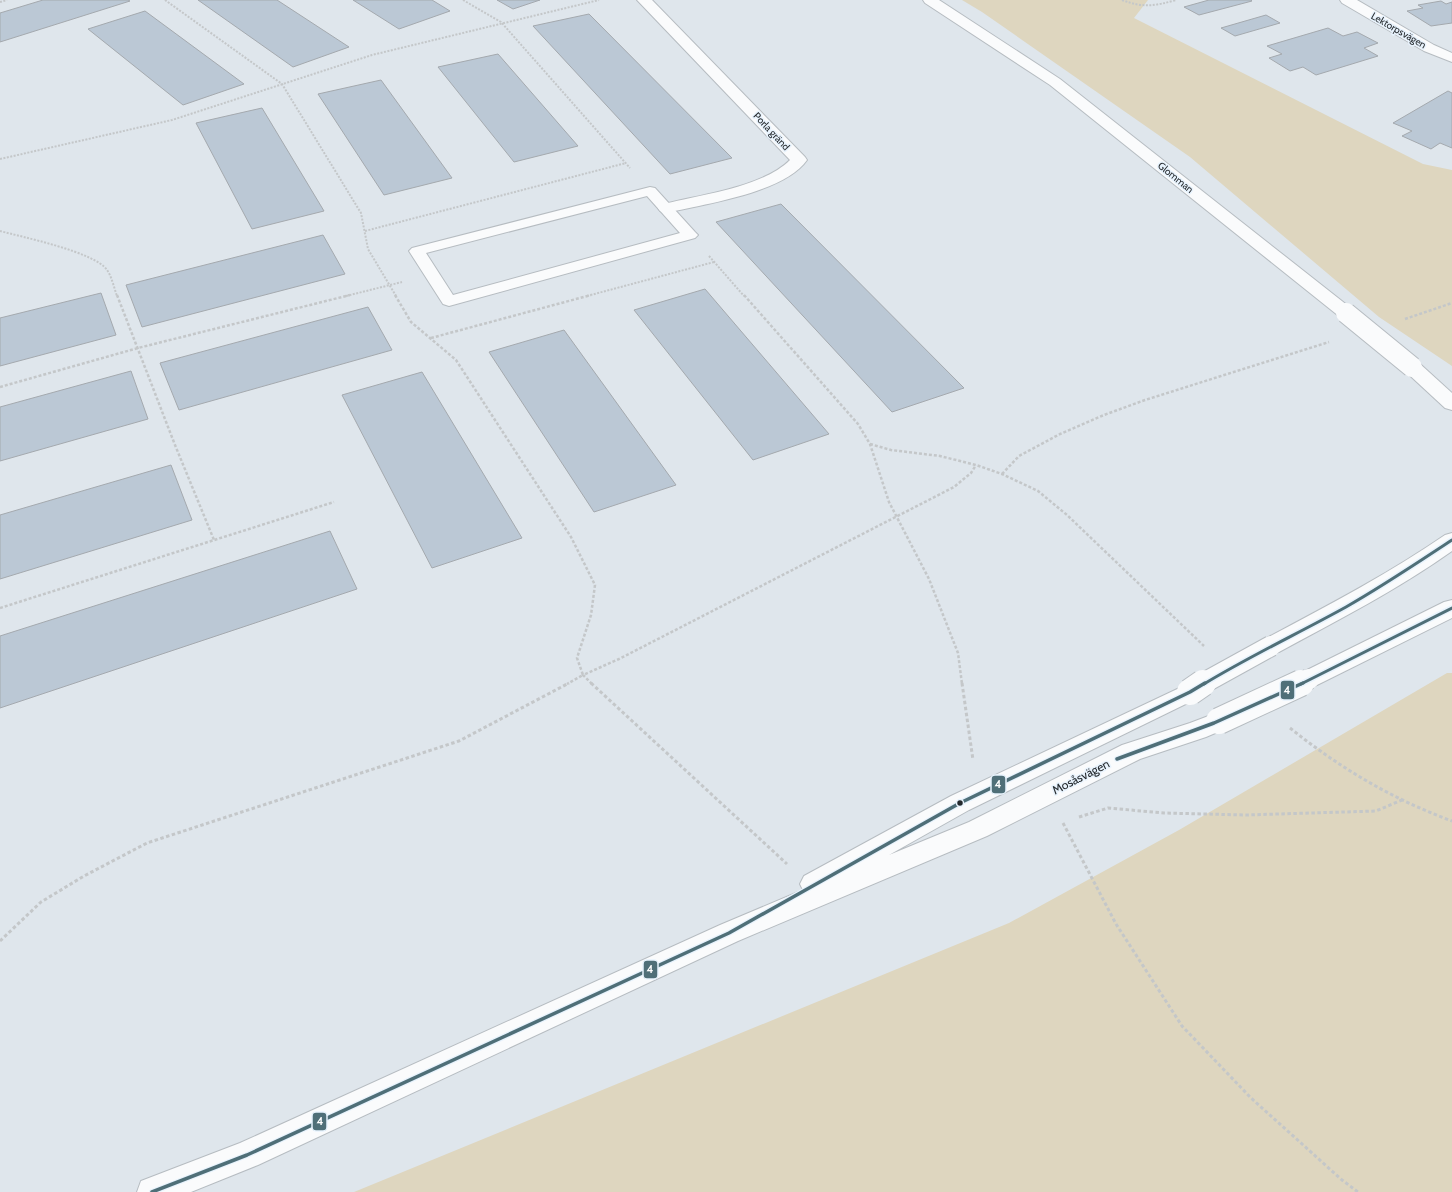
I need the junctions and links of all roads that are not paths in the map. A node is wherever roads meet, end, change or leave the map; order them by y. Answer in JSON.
{"nodes":[{"id":1,"x":644,"y":0,"type":"edge"},
{"id":2,"x":930,"y":0,"type":"edge"},
{"id":3,"x":1347,"y":0,"type":"edge"},
{"id":4,"x":1452,"y":58,"type":"edge"},
{"id":5,"x":666,"y":208,"type":"junction"},
{"id":6,"x":1412,"y":367,"type":"junction"},
{"id":7,"x":1452,"y":389,"type":"edge"},
{"id":8,"x":1452,"y":404,"type":"edge"},
{"id":9,"x":1452,"y":540,"type":"edge"},
{"id":10,"x":1452,"y":608,"type":"edge"},
{"id":11,"x":729,"y":933,"type":"junction"},
{"id":12,"x":152,"y":1192,"type":"edge"}],
"edges":[{"from":1,"to":5,"type":"street","name":"Porla gränd"},
{"from":2,"to":6,"type":"street","name":"Glomman","bridge":true},
{"from":3,"to":4,"type":"street","name":"Lektorpsvägen"},
{"from":5,"to":5,"type":"lane"},
{"from":6,"to":7,"type":"street","name":"Glomman"},
{"from":6,"to":8,"type":"street","name":"Glomman"},
{"from":9,"to":11,"type":"street","name":"Mosåsvägen","bridge":true},
{"from":10,"to":11,"type":"street","name":"Mosåsvägen","bridge":true},
{"from":11,"to":12,"type":"street","name":"Mosåsvägen"}]}
